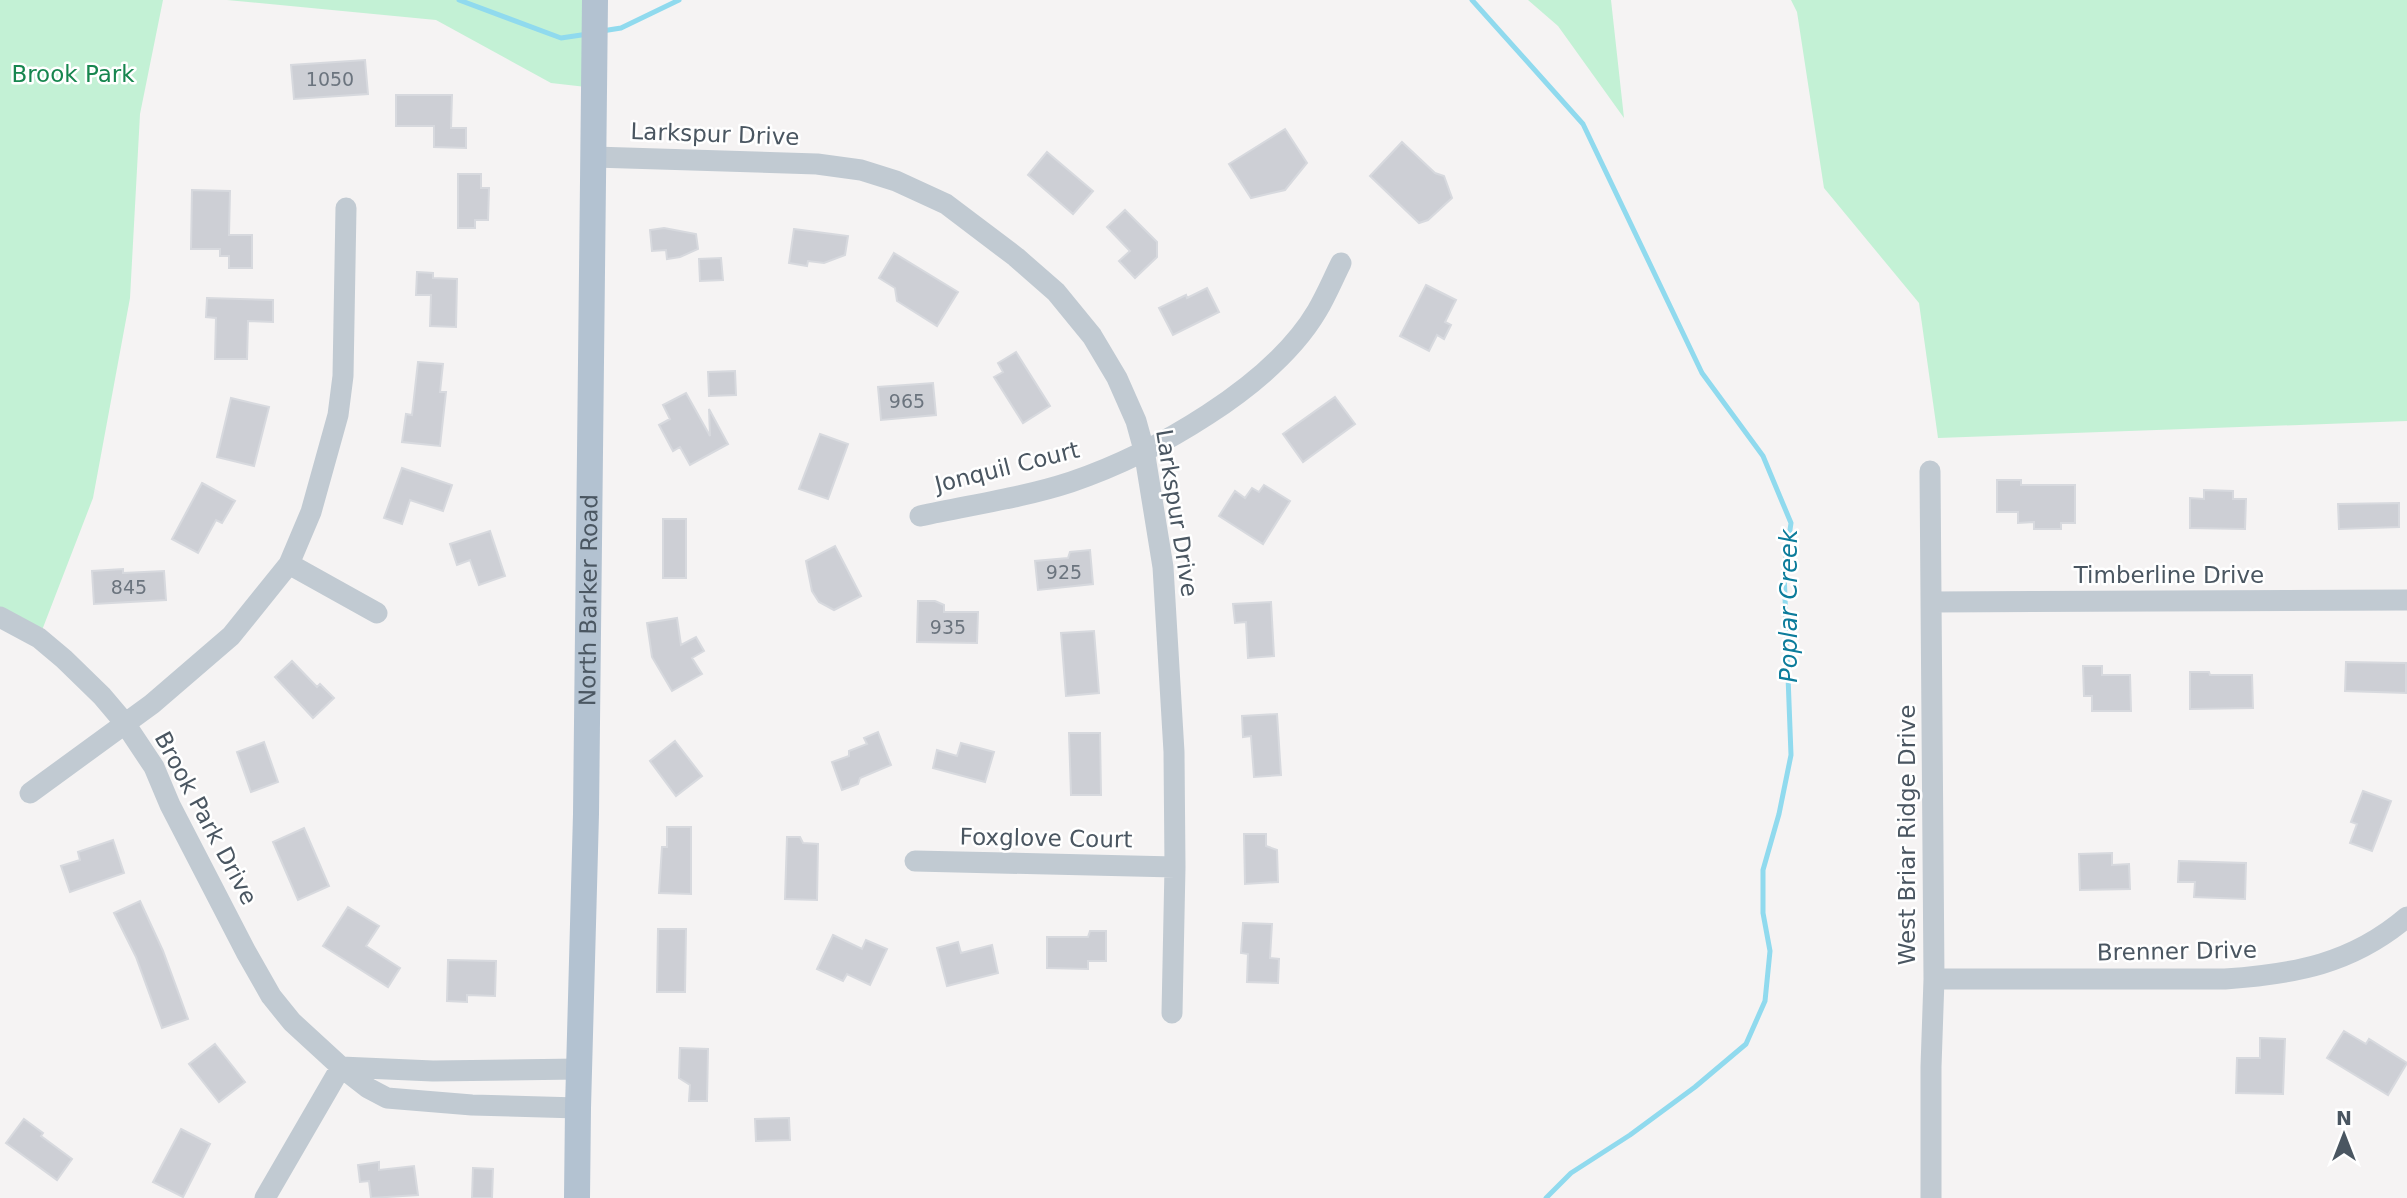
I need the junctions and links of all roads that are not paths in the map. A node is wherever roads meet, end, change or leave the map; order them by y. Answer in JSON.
{"nodes":[{"id":1,"x":595,"y":23,"type":"edge"},
{"id":2,"x":594,"y":157,"type":"junction"},
{"id":3,"x":346,"y":208,"type":"dead end"},
{"id":4,"x":1341,"y":263,"type":"dead end"},
{"id":5,"x":1144,"y":450,"type":"junction"},
{"id":6,"x":1930,"y":471,"type":"dead end"},
{"id":7,"x":920,"y":516,"type":"dead end"},
{"id":8,"x":289,"y":564,"type":"junction"},
{"id":9,"x":2407,"y":600,"type":"edge"},
{"id":10,"x":1932,"y":602,"type":"junction"},
{"id":11,"x":377,"y":613,"type":"dead end"},
{"id":12,"x":0,"y":617,"type":"edge"},
{"id":13,"x":124,"y":722,"type":"junction"},
{"id":14,"x":30,"y":793,"type":"dead end"},
{"id":15,"x":915,"y":861,"type":"dead end"},
{"id":16,"x":1175,"y":867,"type":"junction"},
{"id":17,"x":2407,"y":917,"type":"edge"},
{"id":18,"x":1934,"y":979,"type":"junction"},
{"id":19,"x":1172,"y":1013,"type":"dead end"},
{"id":20,"x":341,"y":1066,"type":"junction"},
{"id":21,"x":578,"y":1069,"type":"junction"},
{"id":22,"x":578,"y":1108,"type":"junction"},
{"id":23,"x":265,"y":1198,"type":"edge"},
{"id":24,"x":577,"y":1198,"type":"edge"},
{"id":25,"x":1931,"y":1198,"type":"edge"}],
"edges":[{"from":1,"to":2,"type":"main road","name":"North Barker Road"},
{"from":2,"to":5,"type":"street","name":"Larkspur Drive"},
{"from":2,"to":21,"type":"main road","name":"North Barker Road"},
{"from":3,"to":8,"type":"street"},
{"from":4,"to":5,"type":"street","name":"Jonquil Court"},
{"from":5,"to":7,"type":"street","name":"Jonquil Court"},
{"from":5,"to":16,"type":"street","name":"Larkspur Drive"},
{"from":6,"to":10,"type":"street","name":"West Briar Ridge Drive"},
{"from":8,"to":11,"type":"street"},
{"from":8,"to":13,"type":"street"},
{"from":9,"to":10,"type":"street","name":"Timberline Drive"},
{"from":10,"to":18,"type":"street","name":"West Briar Ridge Drive"},
{"from":12,"to":13,"type":"street","name":"Brook Park Drive"},
{"from":13,"to":14,"type":"street"},
{"from":13,"to":20,"type":"street","name":"Brook Park Drive"},
{"from":15,"to":16,"type":"street","name":"Foxglove Court"},
{"from":16,"to":19,"type":"street","name":"Larkspur Drive"},
{"from":17,"to":18,"type":"street","name":"Brenner Drive"},
{"from":18,"to":25,"type":"street","name":"West Briar Ridge Drive"},
{"from":20,"to":21,"type":"street"},
{"from":20,"to":22,"type":"street","name":"Brook Park Drive"},
{"from":20,"to":23,"type":"street"},
{"from":21,"to":22,"type":"main road","name":"North Barker Road"},
{"from":22,"to":24,"type":"main road","name":"North Barker Road"}]}
